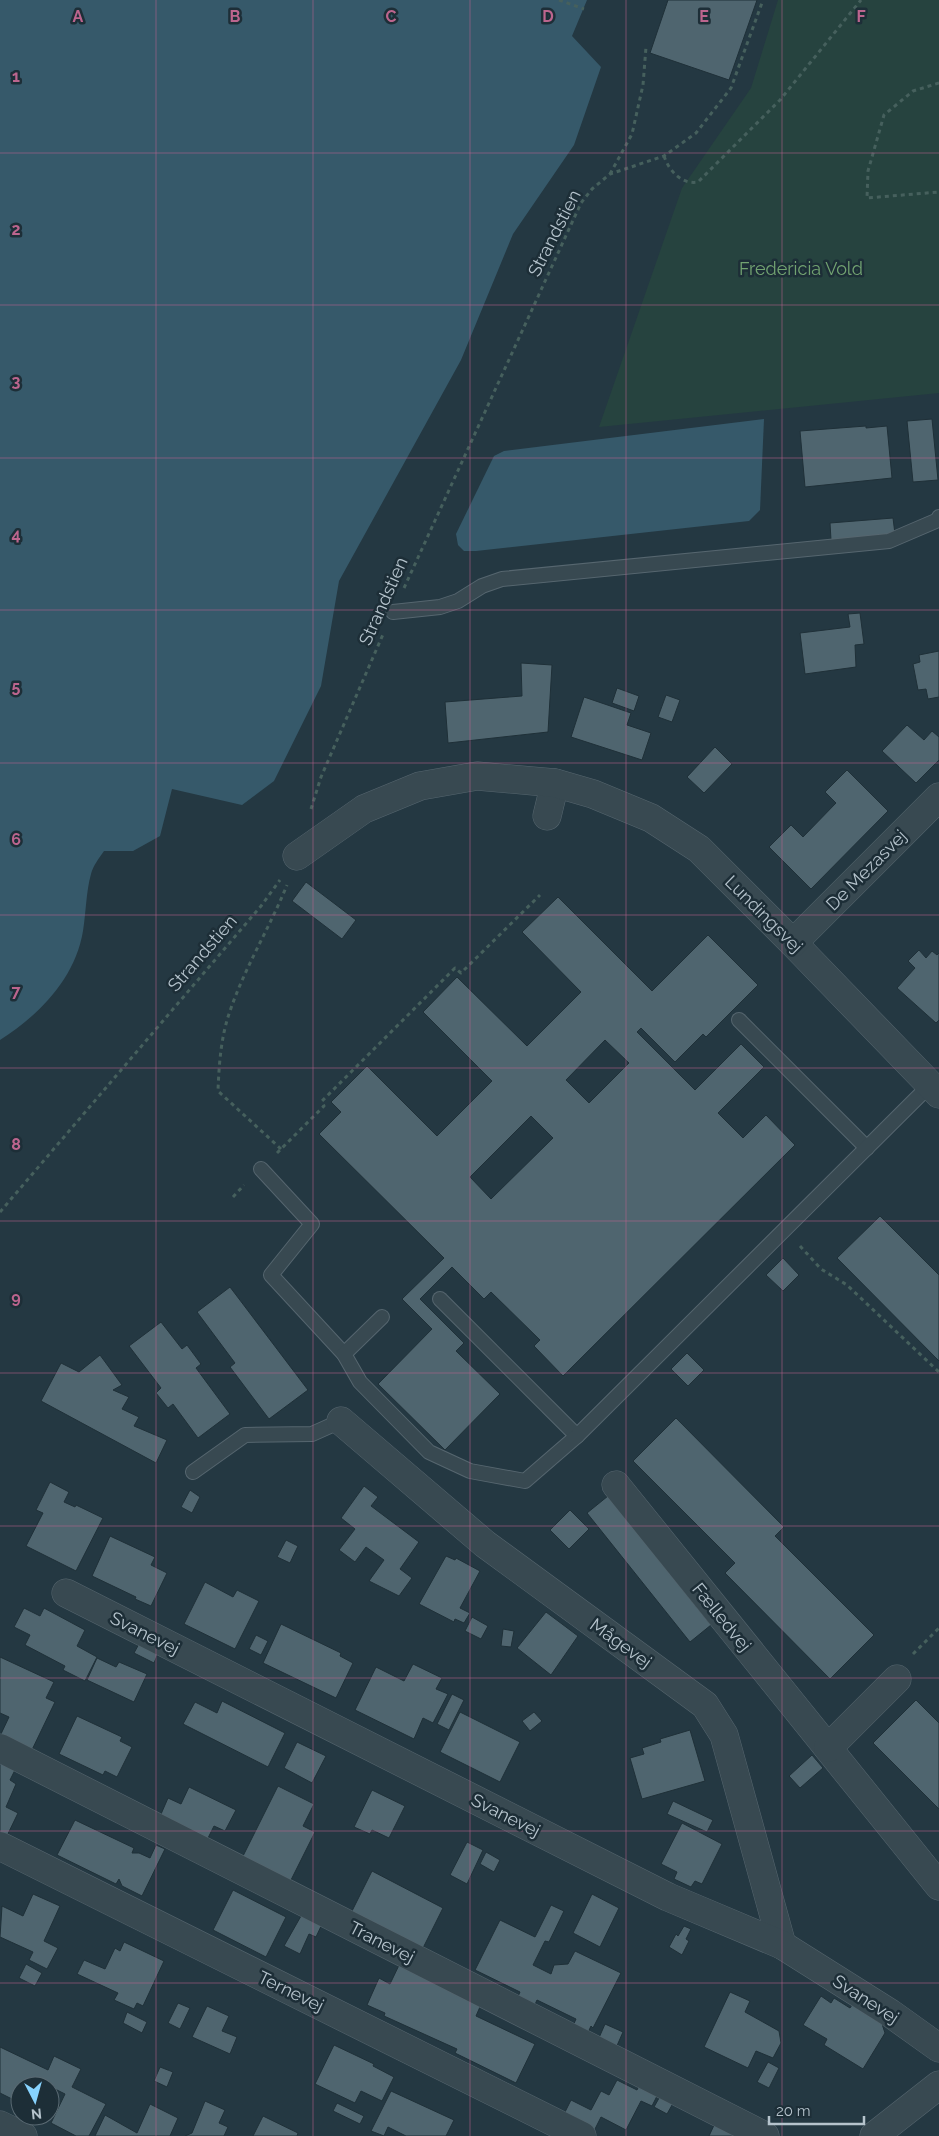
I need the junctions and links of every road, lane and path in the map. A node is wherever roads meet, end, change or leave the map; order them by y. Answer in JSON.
{"nodes":[{"id":1,"x":559,"y":0,"type":"edge"},
{"id":2,"x":763,"y":0,"type":"edge"},
{"id":3,"x":861,"y":0,"type":"edge"},
{"id":4,"x":584,"y":9,"type":"dead end"},
{"id":5,"x":646,"y":47,"type":"dead end"},
{"id":6,"x":939,"y":83,"type":"edge"},
{"id":7,"x":664,"y":156,"type":"junction"},
{"id":8,"x":610,"y":174,"type":"junction"},
{"id":9,"x":939,"y":192,"type":"edge"},
{"id":10,"x":939,"y":517,"type":"edge"},
{"id":11,"x":393,"y":612,"type":"junction"},
{"id":12,"x":555,"y":783,"type":"junction"},
{"id":13,"x":939,"y":797,"type":"edge"},
{"id":14,"x":311,"y":812,"type":"dead end"},
{"id":15,"x":547,"y":816,"type":"dead end"},
{"id":16,"x":297,"y":856,"type":"joint"},
{"id":17,"x":540,"y":895,"type":"dead end"},
{"id":18,"x":274,"y":913,"type":"dead end"},
{"id":19,"x":793,"y":943,"type":"junction"},
{"id":20,"x":739,"y":1020,"type":"dead end"},
{"id":21,"x":934,"y":1089,"type":"edge"},
{"id":22,"x":867,"y":1148,"type":"junction"},
{"id":23,"x":281,"y":1149,"type":"junction"},
{"id":24,"x":261,"y":1169,"type":"junction"},
{"id":25,"x":233,"y":1197,"type":"dead end"},
{"id":26,"x":0,"y":1212,"type":"edge"},
{"id":27,"x":785,"y":1229,"type":"junction"},
{"id":28,"x":440,"y":1299,"type":"dead end"},
{"id":29,"x":382,"y":1317,"type":"dead end"},
{"id":30,"x":344,"y":1354,"type":"junction"},
{"id":31,"x":939,"y":1372,"type":"edge"},
{"id":32,"x":341,"y":1421,"type":"joint"},
{"id":33,"x":577,"y":1436,"type":"junction"},
{"id":34,"x":193,"y":1472,"type":"dead end"},
{"id":35,"x":616,"y":1485,"type":"dead end"},
{"id":36,"x":66,"y":1593,"type":"dead end"},
{"id":37,"x":897,"y":1679,"type":"dead end"},
{"id":38,"x":0,"y":1748,"type":"edge"},
{"id":39,"x":828,"y":1748,"type":"junction"},
{"id":40,"x":0,"y":1846,"type":"edge"},
{"id":41,"x":939,"y":1886,"type":"edge"},
{"id":42,"x":782,"y":1945,"type":"junction"},
{"id":43,"x":939,"y":2048,"type":"edge"},
{"id":44,"x":939,"y":2085,"type":"edge"},
{"id":45,"x":0,"y":2125,"type":"edge"},
{"id":46,"x":23,"y":2136,"type":"edge"},
{"id":47,"x":582,"y":2136,"type":"edge"},
{"id":48,"x":765,"y":2136,"type":"edge"},
{"id":49,"x":874,"y":2136,"type":"edge"}],
"edges":[{"from":1,"to":4,"type":"path"},
{"from":2,"to":7,"type":"path","name":"Strandstien"},
{"from":3,"to":7,"type":"path"},
{"from":5,"to":8,"type":"path"},
{"from":6,"to":9,"type":"path"},
{"from":7,"to":8,"type":"path","name":"Strandstien"},
{"from":8,"to":11,"type":"path","name":"Strandstien"},
{"from":10,"to":11,"type":"lane"},
{"from":11,"to":14,"type":"path","name":"Strandstien"},
{"from":12,"to":15,"type":"street"},
{"from":12,"to":16,"type":"street","name":"Lundingsvej"},
{"from":12,"to":19,"type":"street","name":"Lundingsvej"},
{"from":13,"to":19,"type":"street","name":"De Mezasvej"},
{"from":16,"to":26,"type":"path","name":"Strandstien"},
{"from":17,"to":23,"type":"path"},
{"from":18,"to":23,"type":"path"},
{"from":19,"to":21,"type":"street","name":"Lundingsvej"},
{"from":20,"to":22,"type":"lane"},
{"from":21,"to":22,"type":"lane"},
{"from":22,"to":27,"type":"lane"},
{"from":23,"to":24,"type":"path"},
{"from":24,"to":25,"type":"path"},
{"from":24,"to":30,"type":"lane"},
{"from":27,"to":31,"type":"path"},
{"from":27,"to":33,"type":"lane"},
{"from":28,"to":33,"type":"lane"},
{"from":29,"to":30,"type":"lane"},
{"from":30,"to":33,"type":"lane"},
{"from":32,"to":34,"type":"lane"},
{"from":32,"to":42,"type":"street","name":"Mågevej"},
{"from":35,"to":39,"type":"street","name":"Fælledvej"},
{"from":36,"to":42,"type":"street","name":"Svanevej"},
{"from":37,"to":39,"type":"street"},
{"from":38,"to":48,"type":"street","name":"Tranevej"},
{"from":39,"to":41,"type":"street","name":"Fælledvej"},
{"from":40,"to":47,"type":"street","name":"Ternevej"},
{"from":42,"to":43,"type":"street","name":"Svanevej"},
{"from":44,"to":49,"type":"street"},
{"from":45,"to":46,"type":"street"}]}
